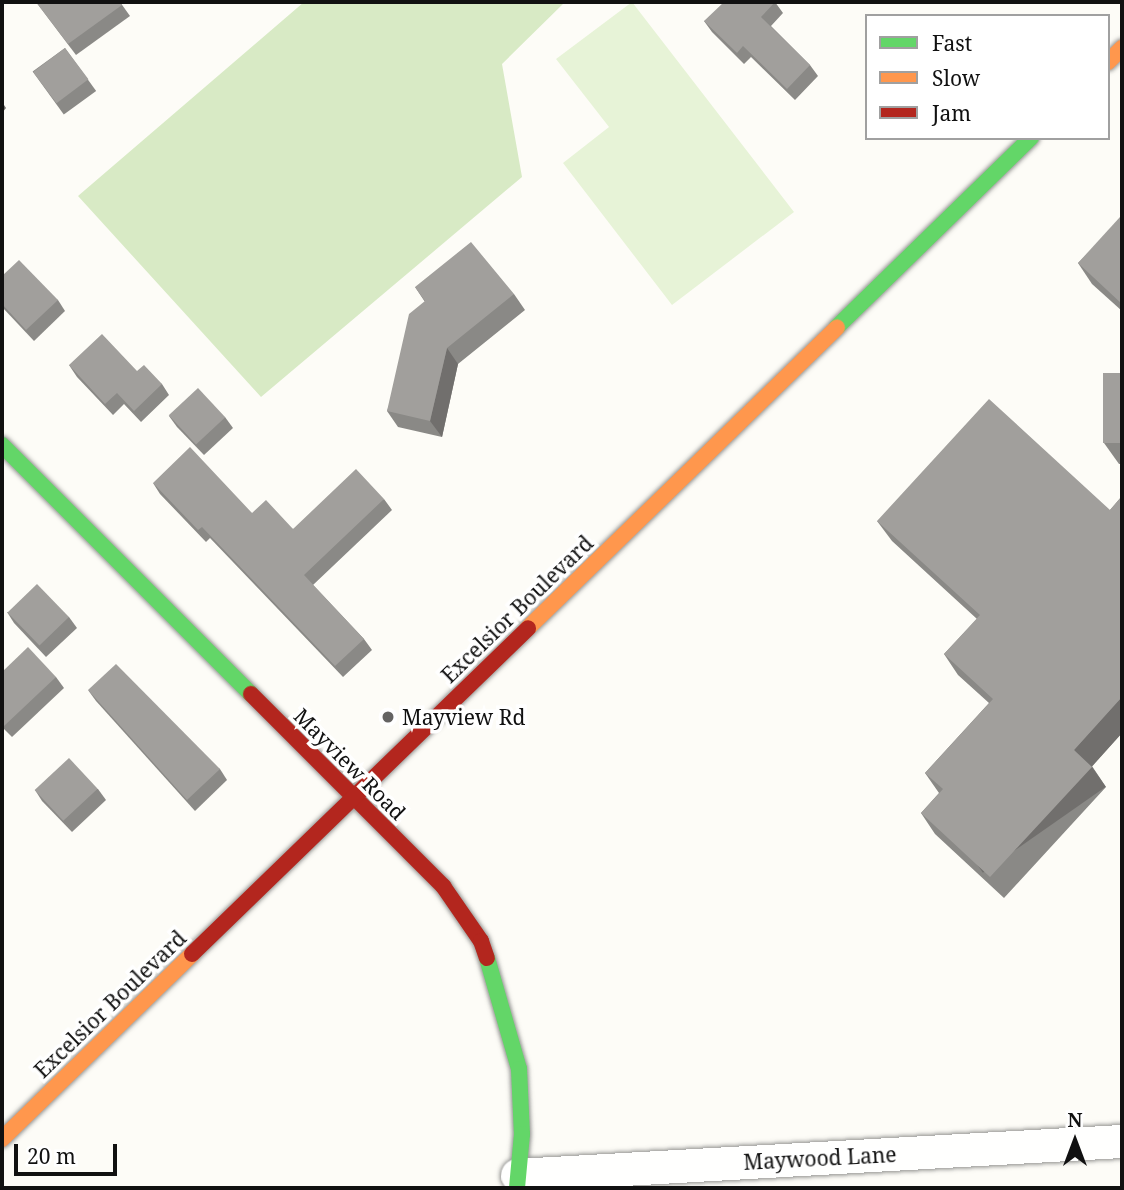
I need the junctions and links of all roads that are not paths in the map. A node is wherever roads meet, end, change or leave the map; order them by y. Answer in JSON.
{"nodes":[{"id":1,"x":1029,"y":140,"type":"edge"},
{"id":2,"x":2,"y":445,"type":"edge"},
{"id":3,"x":354,"y":797,"type":"junction"},
{"id":4,"x":2,"y":1139,"type":"edge"},
{"id":5,"x":1122,"y":1141,"type":"edge"},
{"id":6,"x":517,"y":1182,"type":"edge"}],
"edges":[{"from":1,"to":3,"type":"main road","name":"Excelsior Boulevard"},
{"from":2,"to":3,"type":"main road","name":"Mayview Road"},
{"from":3,"to":4,"type":"main road","name":"Excelsior Boulevard"},
{"from":3,"to":6,"type":"main road","name":"Mayview Road"},
{"from":5,"to":6,"type":"street","name":"Maywood Lane"}]}
